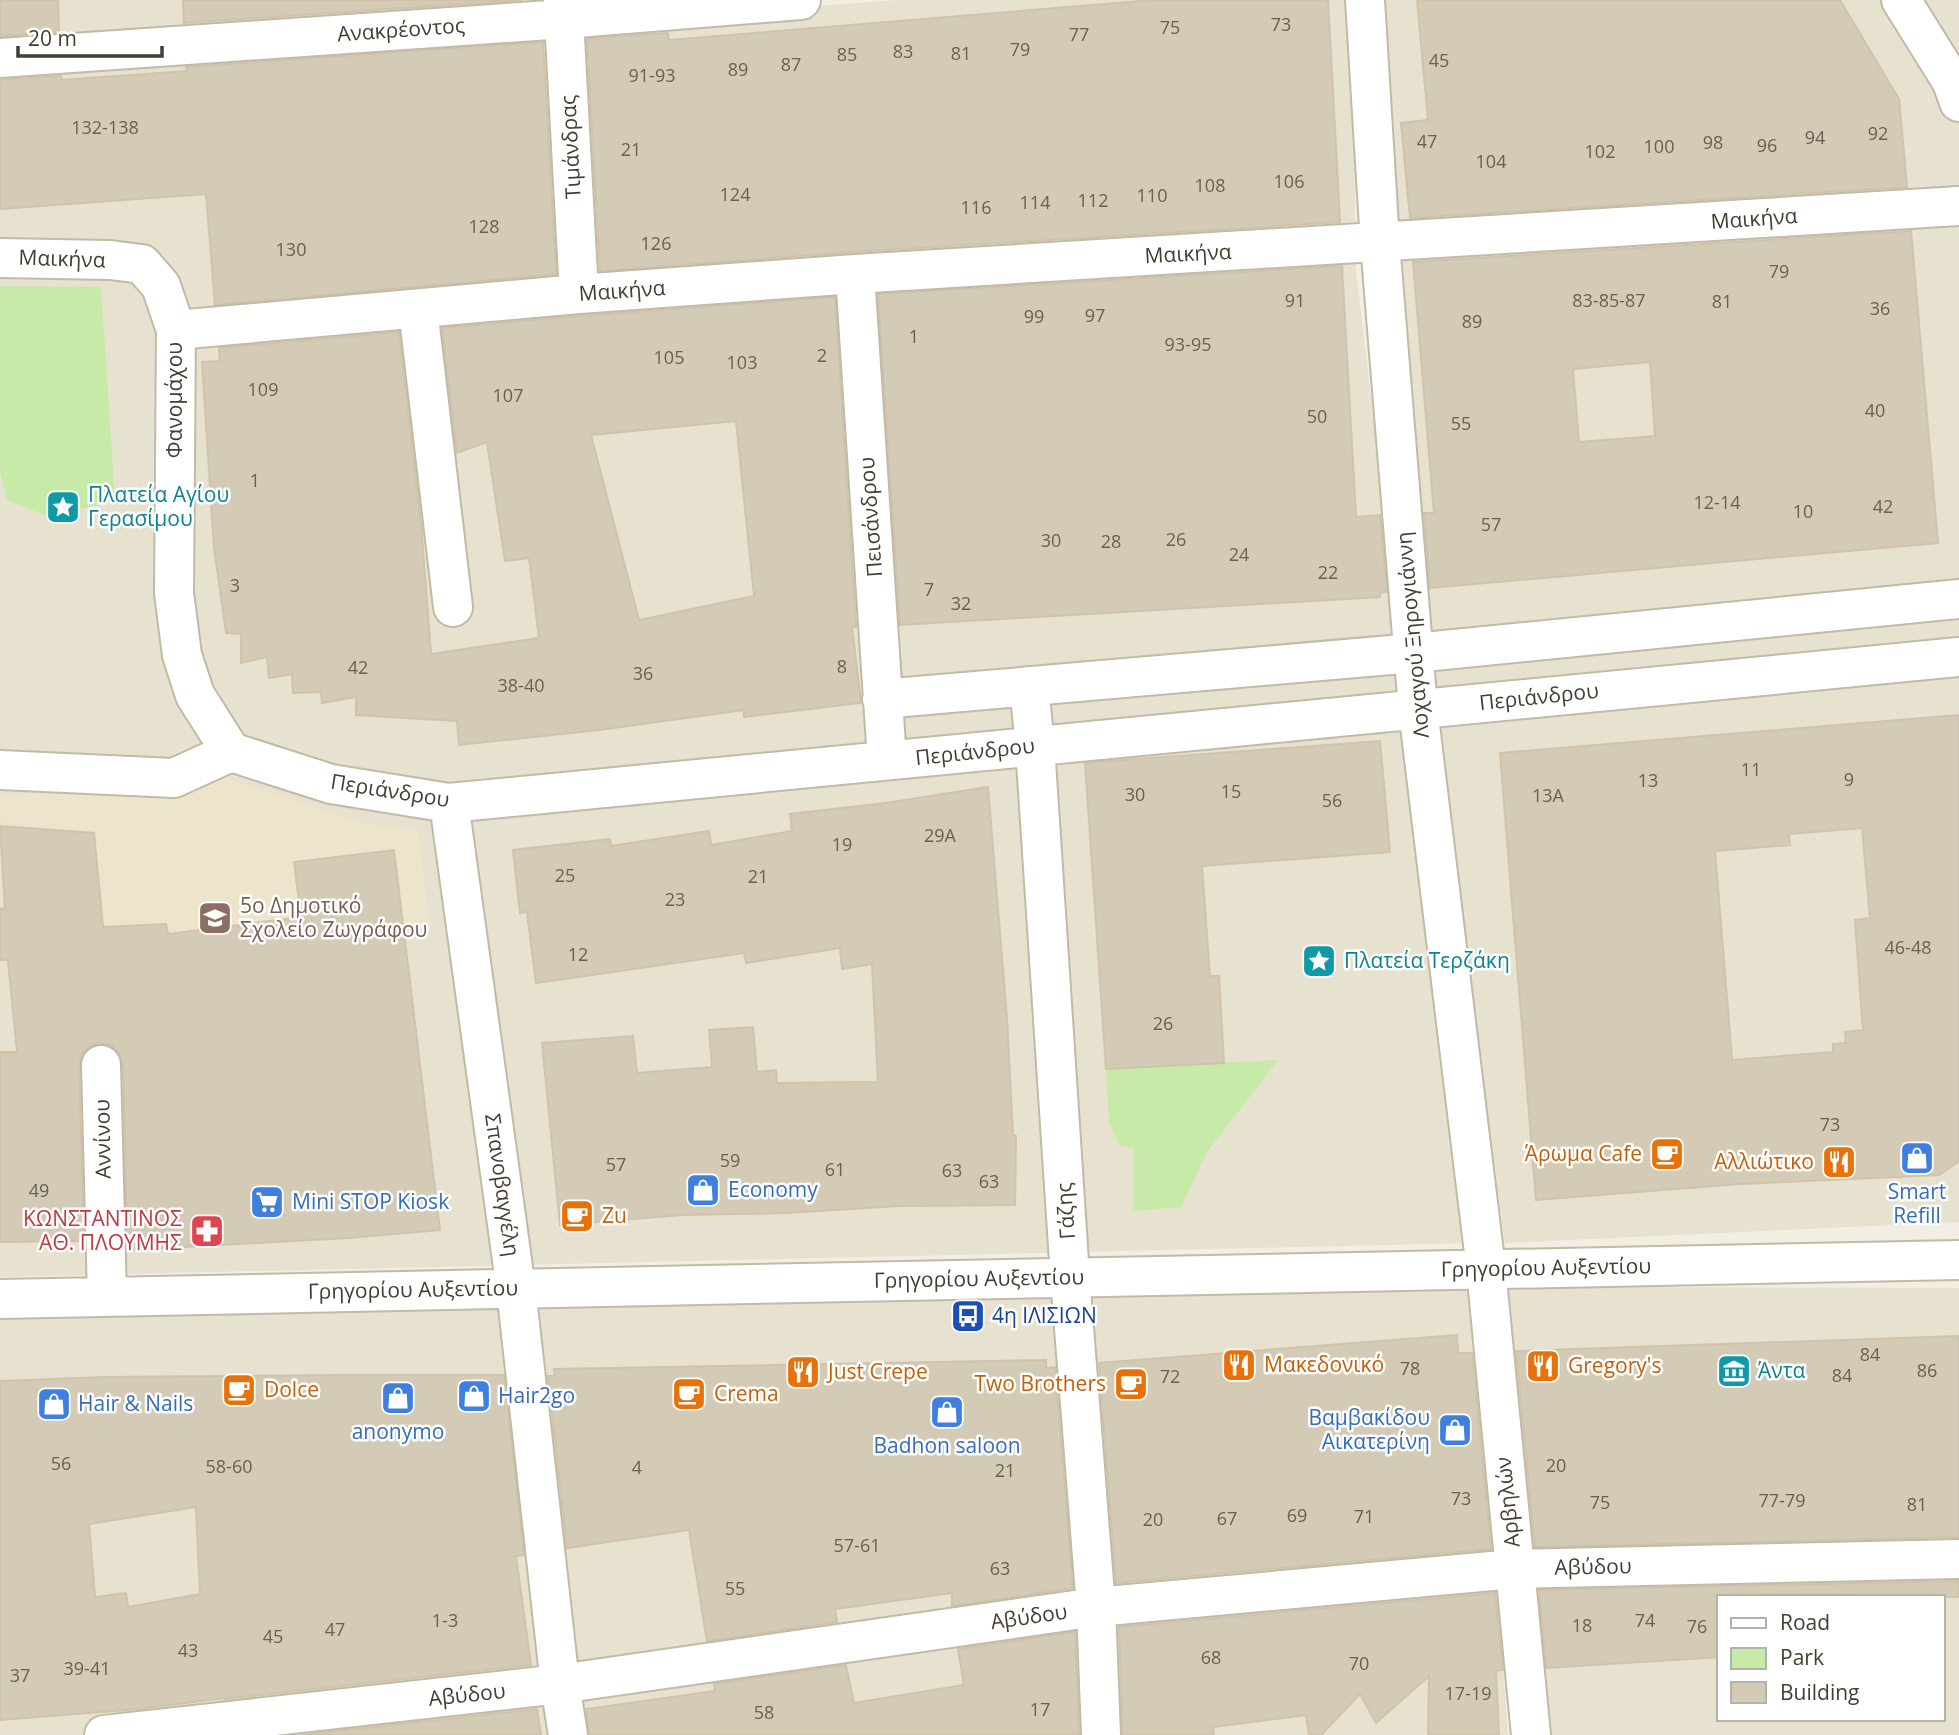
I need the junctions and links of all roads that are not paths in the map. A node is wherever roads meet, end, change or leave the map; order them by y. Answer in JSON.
{"nodes":[{"id":1,"x":801,"y":0,"type":"edge"},
{"id":2,"x":1365,"y":0,"type":"edge"},
{"id":3,"x":1901,"y":0,"type":"edge"},
{"id":4,"x":563,"y":9,"type":"edge"},
{"id":5,"x":0,"y":58,"type":"edge"},
{"id":6,"x":1959,"y":102,"type":"edge"},
{"id":7,"x":1959,"y":206,"type":"edge"},
{"id":8,"x":1380,"y":243,"type":"junction"},
{"id":9,"x":0,"y":258,"type":"edge"},
{"id":10,"x":855,"y":274,"type":"junction"},
{"id":11,"x":579,"y":294,"type":"junction"},
{"id":12,"x":418,"y":309,"type":"junction"},
{"id":13,"x":176,"y":330,"type":"junction"},
{"id":14,"x":1959,"y":599,"type":"edge"},
{"id":15,"x":453,"y":607,"type":"dead end"},
{"id":16,"x":1414,"y":653,"type":"junction"},
{"id":17,"x":1959,"y":657,"type":"edge"},
{"id":18,"x":1029,"y":686,"type":"junction"},
{"id":19,"x":882,"y":699,"type":"junction"},
{"id":20,"x":1419,"y":709,"type":"junction"},
{"id":21,"x":1035,"y":746,"type":"junction"},
{"id":22,"x":230,"y":752,"type":"junction"},
{"id":23,"x":887,"y":760,"type":"junction"},
{"id":24,"x":0,"y":770,"type":"edge"},
{"id":25,"x":449,"y":803,"type":"junction"},
{"id":26,"x":101,"y":1065,"type":"dead end"},
{"id":27,"x":1959,"y":1261,"type":"edge"},
{"id":28,"x":1486,"y":1269,"type":"junction"},
{"id":29,"x":1070,"y":1277,"type":"junction"},
{"id":30,"x":516,"y":1289,"type":"junction"},
{"id":31,"x":107,"y":1297,"type":"junction"},
{"id":32,"x":0,"y":1299,"type":"edge"},
{"id":33,"x":1959,"y":1559,"type":"edge"},
{"id":34,"x":1514,"y":1569,"type":"junction"},
{"id":35,"x":1096,"y":1608,"type":"junction"},
{"id":36,"x":560,"y":1684,"type":"junction"},
{"id":37,"x":104,"y":1735,"type":"edge"},
{"id":38,"x":568,"y":1735,"type":"edge"},
{"id":39,"x":1101,"y":1735,"type":"edge"},
{"id":40,"x":1531,"y":1735,"type":"edge"}],
"edges":[{"from":1,"to":4,"type":"street","name":"Ανακρέοντος"},
{"from":2,"to":8,"type":"street","name":"Λοχαγού Ξηρογιάννη"},
{"from":3,"to":6,"type":"street"},
{"from":4,"to":5,"type":"street","name":"Ανακρέοντος"},
{"from":4,"to":11,"type":"street","name":"Τιμάνδρας"},
{"from":7,"to":8,"type":"street","name":"Μαικήνα"},
{"from":8,"to":10,"type":"street","name":"Μαικήνα"},
{"from":8,"to":16,"type":"street","name":"Λοχαγού Ξηρογιάννη"},
{"from":9,"to":13,"type":"street","name":"Μαικήνα"},
{"from":10,"to":11,"type":"street","name":"Μαικήνα"},
{"from":10,"to":19,"type":"street","name":"Πεισάνδρου"},
{"from":11,"to":12,"type":"street","name":"Μαικήνα"},
{"from":12,"to":13,"type":"street","name":"Μαικήνα"},
{"from":12,"to":15,"type":"street"},
{"from":13,"to":22,"type":"street","name":"Φανομάχου"},
{"from":14,"to":16,"type":"street"},
{"from":16,"to":18,"type":"street"},
{"from":16,"to":20,"type":"street","name":"Λοχαγού Ξηρογιάννη"},
{"from":17,"to":20,"type":"street","name":"Περιάνδρου"},
{"from":18,"to":19,"type":"street"},
{"from":18,"to":21,"type":"street","name":"Γάζης"},
{"from":19,"to":23,"type":"street","name":"Πεισάνδρου"},
{"from":20,"to":21,"type":"street","name":"Περιάνδρου"},
{"from":20,"to":28,"type":"street","name":"Λοχαγού Ξηρογιάννη"},
{"from":21,"to":23,"type":"street","name":"Περιάνδρου"},
{"from":21,"to":29,"type":"street","name":"Γάζης"},
{"from":22,"to":24,"type":"street"},
{"from":22,"to":25,"type":"street","name":"Περιάνδρου"},
{"from":23,"to":25,"type":"street","name":"Περιάνδρου"},
{"from":25,"to":30,"type":"street","name":"Σπανοβαγγέλη"},
{"from":26,"to":31,"type":"street","name":"Αννίνου"},
{"from":27,"to":28,"type":"street","name":"Γρηγορίου Αυξεντίου"},
{"from":28,"to":29,"type":"street","name":"Γρηγορίου Αυξεντίου"},
{"from":28,"to":34,"type":"street","name":"Αρβηλών"},
{"from":29,"to":30,"type":"street","name":"Γρηγορίου Αυξεντίου"},
{"from":29,"to":35,"type":"street","name":"Γάζης"},
{"from":30,"to":31,"type":"street","name":"Γρηγορίου Αυξεντίου"},
{"from":30,"to":36,"type":"street","name":"Σπανοβαγγέλη"},
{"from":31,"to":32,"type":"street","name":"Γρηγορίου Αυξεντίου"},
{"from":33,"to":34,"type":"street","name":"Αβύδου"},
{"from":34,"to":35,"type":"street","name":"Αβύδου"},
{"from":34,"to":40,"type":"street","name":"Αρβηλών"},
{"from":35,"to":36,"type":"street","name":"Αβύδου"},
{"from":35,"to":39,"type":"street","name":"Γάζης"},
{"from":36,"to":37,"type":"street","name":"Αβύδου"},
{"from":36,"to":38,"type":"street","name":"Σπανοβαγγέλη"}]}
